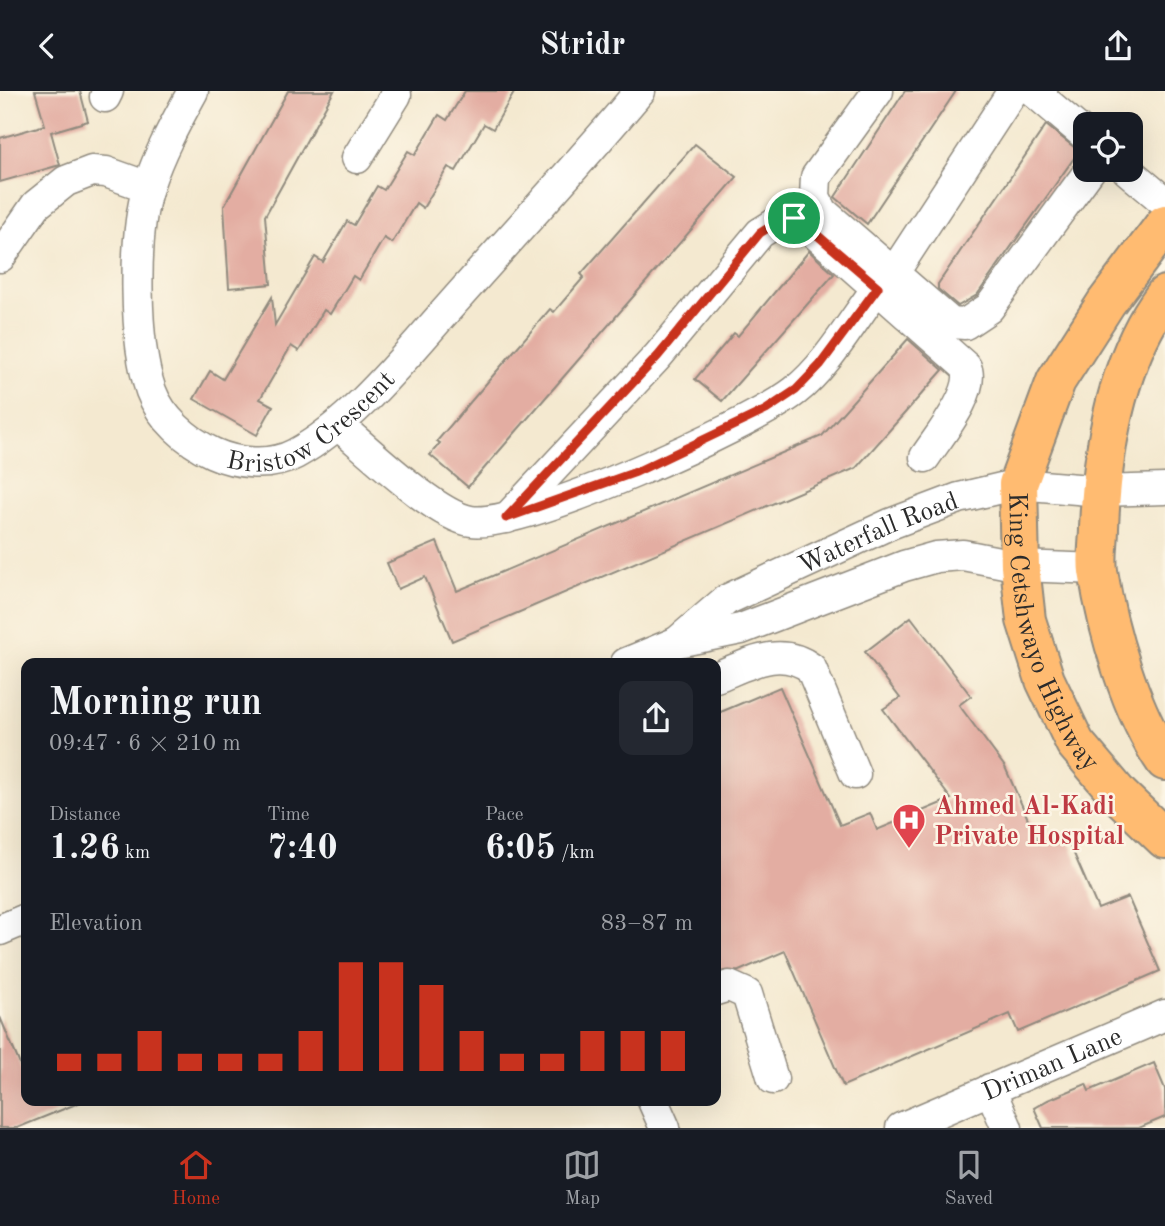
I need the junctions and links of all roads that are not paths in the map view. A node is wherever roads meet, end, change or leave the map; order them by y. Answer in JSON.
{"nodes":[{"id":1,"x":193,"y":91,"type":"edge"},
{"id":2,"x":640,"y":91,"type":"edge"},
{"id":3,"x":878,"y":91,"type":"edge"},
{"id":4,"x":1013,"y":91,"type":"edge"},
{"id":5,"x":1033,"y":91,"type":"edge"},
{"id":6,"x":394,"y":92,"type":"edge"},
{"id":7,"x":1073,"y":125,"type":"edge"},
{"id":8,"x":357,"y":158,"type":"dead end"},
{"id":9,"x":1081,"y":182,"type":"edge"},
{"id":10,"x":1141,"y":182,"type":"edge"},
{"id":11,"x":148,"y":187,"type":"junction"},
{"id":12,"x":1165,"y":202,"type":"edge"},
{"id":13,"x":1165,"y":224,"type":"edge"},
{"id":14,"x":0,"y":257,"type":"edge"},
{"id":15,"x":885,"y":281,"type":"junction"},
{"id":16,"x":1165,"y":295,"type":"edge"},
{"id":17,"x":338,"y":425,"type":"junction"},
{"id":18,"x":925,"y":457,"type":"dead end"},
{"id":19,"x":1018,"y":484,"type":"junction"},
{"id":20,"x":1165,"y":489,"type":"edge"},
{"id":21,"x":1101,"y":491,"type":"junction"},
{"id":22,"x":506,"y":518,"type":"junction"},
{"id":23,"x":1020,"y":566,"type":"junction"},
{"id":24,"x":1098,"y":569,"type":"junction"},
{"id":25,"x":677,"y":642,"type":"junction"},
{"id":26,"x":638,"y":658,"type":"edge"},
{"id":27,"x":721,"y":675,"type":"edge"},
{"id":28,"x":1165,"y":761,"type":"edge"},
{"id":29,"x":855,"y":774,"type":"dead end"},
{"id":30,"x":1165,"y":839,"type":"edge"},
{"id":31,"x":21,"y":921,"type":"edge"},
{"id":32,"x":0,"y":930,"type":"edge"},
{"id":33,"x":721,"y":988,"type":"edge"},
{"id":34,"x":1165,"y":1015,"type":"edge"},
{"id":35,"x":773,"y":1079,"type":"dead end"},
{"id":36,"x":990,"y":1089,"type":"junction"},
{"id":37,"x":655,"y":1106,"type":"edge"},
{"id":38,"x":665,"y":1128,"type":"edge"},
{"id":39,"x":901,"y":1128,"type":"edge"},
{"id":40,"x":1007,"y":1128,"type":"edge"}],
"edges":[{"from":1,"to":11,"type":"street","name":"Bristow Crescent"},
{"from":2,"to":17,"type":"street","name":"Bristow Crescent"},
{"from":3,"to":15,"type":"street"},
{"from":4,"to":15,"type":"street"},
{"from":5,"to":7,"type":"street"},
{"from":6,"to":8,"type":"street"},
{"from":9,"to":15,"type":"street"},
{"from":10,"to":12,"type":"street"},
{"from":11,"to":14,"type":"street"},
{"from":11,"to":17,"type":"street","name":"Bristow Crescent"},
{"from":13,"to":19,"type":"main road","name":"King Cetshwayo Highway"},
{"from":15,"to":18,"type":"street"},
{"from":15,"to":22,"type":"street"},
{"from":15,"to":22,"type":"street"},
{"from":16,"to":21,"type":"main road","name":"King Cetshwayo Highway"},
{"from":17,"to":22,"type":"street"},
{"from":19,"to":21,"type":"street","name":"Waterfall Road"},
{"from":19,"to":23,"type":"main road","name":"King Cetshwayo Highway"},
{"from":19,"to":25,"type":"street","name":"Waterfall Road"},
{"from":20,"to":21,"type":"street","name":"Waterfall Road"},
{"from":21,"to":24,"type":"main road","name":"King Cetshwayo Highway"},
{"from":23,"to":24,"type":"street","name":"Waterfall Road"},
{"from":23,"to":25,"type":"street","name":"Waterfall Road"},
{"from":23,"to":30,"type":"main road","name":"King Cetshwayo Highway"},
{"from":24,"to":28,"type":"main road","name":"King Cetshwayo Highway"},
{"from":25,"to":26,"type":"street","name":"Waterfall Road"},
{"from":27,"to":29,"type":"street"},
{"from":31,"to":32,"type":"street"},
{"from":33,"to":35,"type":"street"},
{"from":34,"to":36,"type":"street","name":"Driman Lane"},
{"from":36,"to":39,"type":"street","name":"Driman Lane"},
{"from":36,"to":40,"type":"street"},
{"from":37,"to":38,"type":"street"}]}
